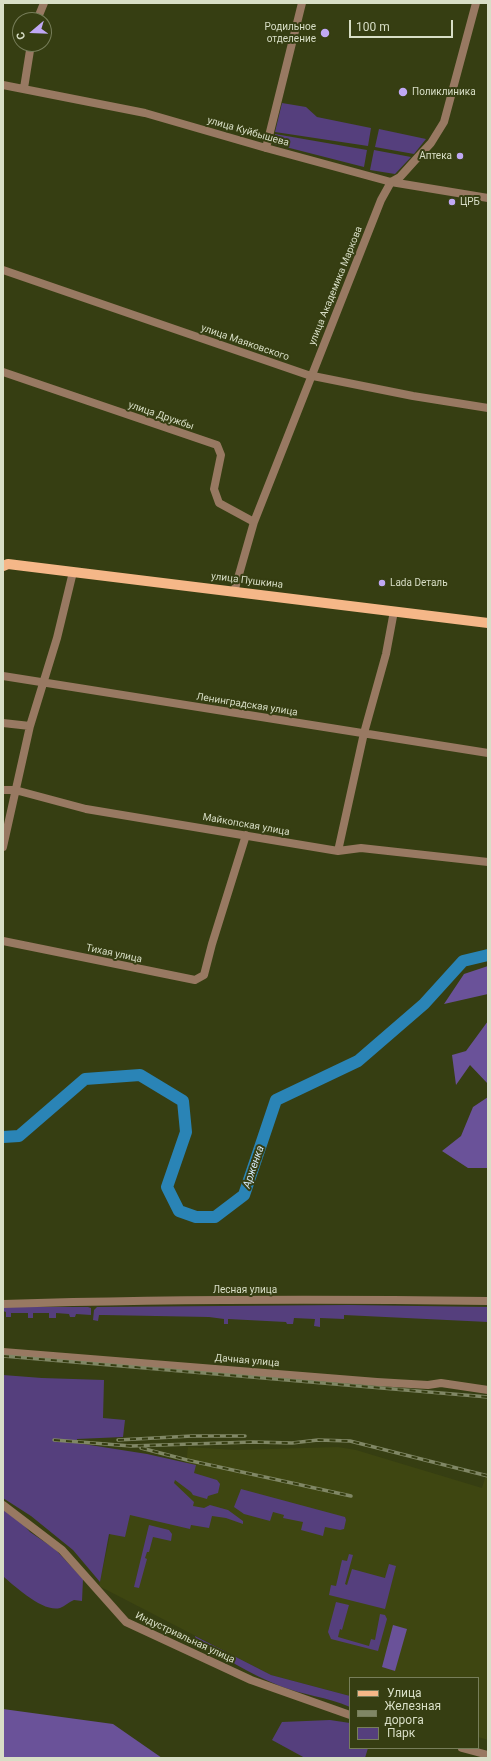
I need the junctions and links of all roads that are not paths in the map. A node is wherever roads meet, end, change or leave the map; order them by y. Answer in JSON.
{"nodes":[{"id":1,"x":302,"y":3,"type":"edge"},
{"id":2,"x":476,"y":3,"type":"edge"},
{"id":3,"x":30,"y":52,"type":"edge"},
{"id":4,"x":3,"y":85,"type":"edge"},
{"id":5,"x":24,"y":88,"type":"junction"},
{"id":6,"x":266,"y":148,"type":"junction"},
{"id":7,"x":391,"y":182,"type":"junction"},
{"id":8,"x":488,"y":198,"type":"edge"},
{"id":9,"x":3,"y":270,"type":"edge"},
{"id":10,"x":3,"y":372,"type":"edge"},
{"id":11,"x":311,"y":376,"type":"junction"},
{"id":12,"x":488,"y":408,"type":"edge"},
{"id":13,"x":254,"y":522,"type":"junction"},
{"id":14,"x":3,"y":566,"type":"edge"},
{"id":15,"x":73,"y":572,"type":"junction"},
{"id":16,"x":234,"y":592,"type":"junction"},
{"id":17,"x":394,"y":611,"type":"junction"},
{"id":18,"x":488,"y":623,"type":"edge"},
{"id":19,"x":3,"y":676,"type":"edge"},
{"id":20,"x":44,"y":682,"type":"junction"},
{"id":21,"x":3,"y":723,"type":"edge"},
{"id":22,"x":30,"y":726,"type":"junction"},
{"id":23,"x":364,"y":734,"type":"junction"},
{"id":24,"x":488,"y":753,"type":"edge"},
{"id":25,"x":3,"y":790,"type":"edge"},
{"id":26,"x":15,"y":790,"type":"junction"},
{"id":27,"x":246,"y":836,"type":"junction"},
{"id":28,"x":3,"y":847,"type":"edge"},
{"id":29,"x":338,"y":851,"type":"junction"},
{"id":30,"x":488,"y":862,"type":"edge"},
{"id":31,"x":3,"y":941,"type":"edge"},
{"id":32,"x":488,"y":1301,"type":"edge"},
{"id":33,"x":3,"y":1304,"type":"edge"},
{"id":34,"x":3,"y":1352,"type":"edge"},
{"id":35,"x":488,"y":1390,"type":"edge"},
{"id":36,"x":3,"y":1505,"type":"edge"},
{"id":37,"x":349,"y":1715,"type":"edge"},
{"id":38,"x":466,"y":1749,"type":"edge"},
{"id":39,"x":488,"y":1755,"type":"edge"}],
"edges":[{"from":1,"to":6,"type":"street"},
{"from":2,"to":7,"type":"street","name":"улица Академика Маркова"},
{"from":3,"to":5,"type":"street"},
{"from":4,"to":5,"type":"street","name":"улица Куйбышева"},
{"from":5,"to":6,"type":"street","name":"улица Куйбышева"},
{"from":6,"to":7,"type":"street","name":"улица Куйбышева"},
{"from":7,"to":8,"type":"street","name":"улица Куйбышева"},
{"from":7,"to":11,"type":"street","name":"улица Академика Маркова"},
{"from":9,"to":11,"type":"street","name":"улица Маяковского"},
{"from":10,"to":13,"type":"street","name":"улица Дружбы"},
{"from":11,"to":12,"type":"street","name":"улица Маяковского"},
{"from":11,"to":13,"type":"street","name":"улица Академика Маркова"},
{"from":13,"to":16,"type":"street","name":"улица Академика Маркова"},
{"from":14,"to":15,"type":"main road","name":"улица Пушкина"},
{"from":15,"to":16,"type":"main road","name":"улица Пушкина"},
{"from":15,"to":20,"type":"street"},
{"from":16,"to":17,"type":"main road","name":"улица Пушкина"},
{"from":17,"to":18,"type":"main road","name":"улица Пушкина"},
{"from":17,"to":23,"type":"street"},
{"from":19,"to":20,"type":"street","name":"Ленинградская улица"},
{"from":20,"to":22,"type":"street"},
{"from":20,"to":23,"type":"street","name":"Ленинградская улица"},
{"from":21,"to":22,"type":"street"},
{"from":22,"to":26,"type":"street"},
{"from":23,"to":24,"type":"street","name":"Ленинградская улица"},
{"from":23,"to":29,"type":"street"},
{"from":25,"to":26,"type":"street","name":"Майкопская улица"},
{"from":26,"to":27,"type":"street","name":"Майкопская улица"},
{"from":26,"to":28,"type":"street"},
{"from":27,"to":29,"type":"street","name":"Майкопская улица"},
{"from":27,"to":31,"type":"street","name":"Тихая улица"},
{"from":29,"to":30,"type":"street","name":"Майкопская улица"},
{"from":32,"to":33,"type":"street","name":"Лесная улица"},
{"from":34,"to":35,"type":"street","name":"Дачная улица"},
{"from":36,"to":37,"type":"street","name":"Индустриальная улица"},
{"from":38,"to":39,"type":"street"}]}
